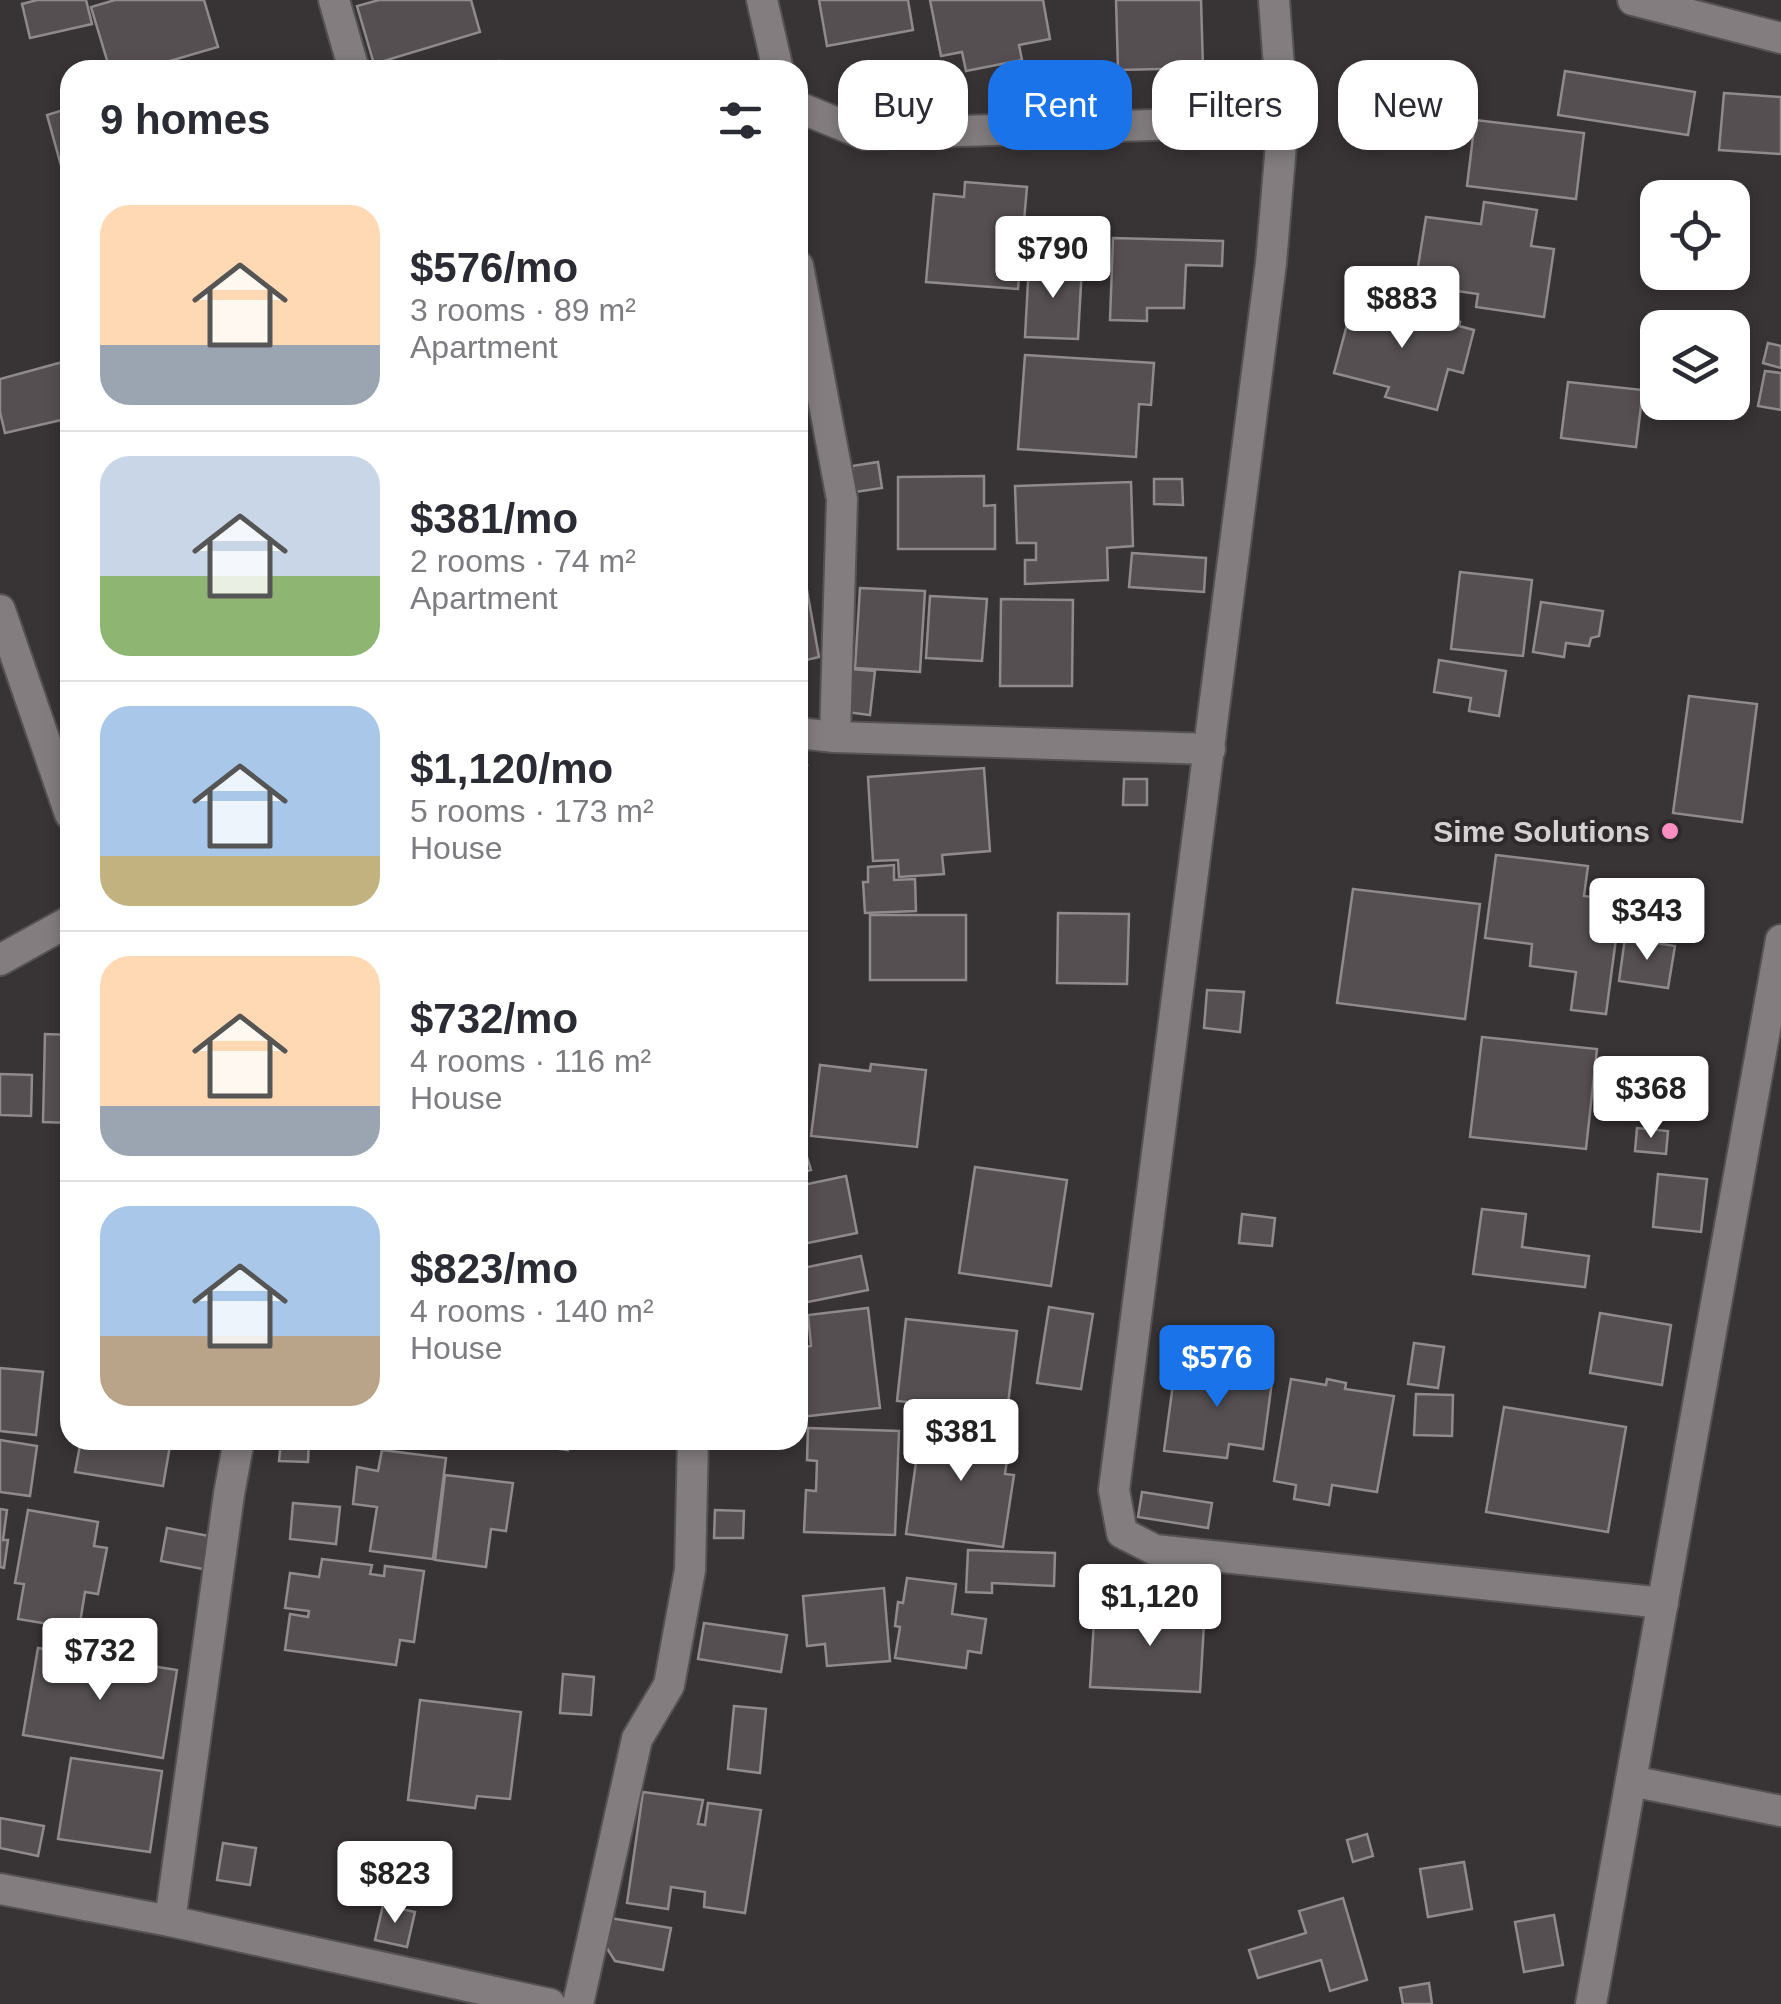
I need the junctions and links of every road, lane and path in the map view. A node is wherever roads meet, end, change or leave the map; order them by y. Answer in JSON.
{"nodes":[{"id":1,"x":334,"y":0,"type":"edge"},
{"id":2,"x":762,"y":0,"type":"edge"},
{"id":3,"x":1274,"y":0,"type":"edge"},
{"id":4,"x":1633,"y":0,"type":"edge"},
{"id":5,"x":1684,"y":6,"type":"edge"},
{"id":6,"x":1781,"y":38,"type":"edge"},
{"id":7,"x":351,"y":60,"type":"edge"},
{"id":8,"x":776,"y":60,"type":"edge"},
{"id":9,"x":1279,"y":60,"type":"edge"},
{"id":10,"x":808,"y":111,"type":"edge"},
{"id":11,"x":1152,"y":125,"type":"edge"},
{"id":12,"x":1281,"y":150,"type":"edge"},
{"id":13,"x":808,"y":319,"type":"edge"},
{"id":14,"x":0,"y":610,"type":"edge"},
{"id":15,"x":808,"y":734,"type":"edge"},
{"id":16,"x":835,"y":738,"type":"junction"},
{"id":17,"x":1210,"y":749,"type":"junction"},
{"id":18,"x":60,"y":785,"type":"edge"},
{"id":19,"x":60,"y":927,"type":"edge"},
{"id":20,"x":1781,"y":940,"type":"edge"},
{"id":21,"x":0,"y":960,"type":"edge"},
{"id":22,"x":238,"y":1450,"type":"edge"},
{"id":23,"x":694,"y":1450,"type":"edge"},
{"id":24,"x":1662,"y":1603,"type":"junction"},
{"id":25,"x":1631,"y":1781,"type":"junction"},
{"id":26,"x":1781,"y":1811,"type":"edge"},
{"id":27,"x":0,"y":1889,"type":"edge"},
{"id":28,"x":170,"y":1921,"type":"junction"},
{"id":29,"x":550,"y":2004,"type":"edge"},
{"id":30,"x":578,"y":2004,"type":"edge"},
{"id":31,"x":1591,"y":2004,"type":"edge"}],
"edges":[{"from":1,"to":7,"type":"street"},
{"from":2,"to":8,"type":"street"},
{"from":3,"to":9,"type":"street"},
{"from":4,"to":5,"type":"street"},
{"from":5,"to":6,"type":"street"},
{"from":10,"to":11,"type":"street"},
{"from":12,"to":17,"type":"street"},
{"from":13,"to":16,"type":"street"},
{"from":14,"to":18,"type":"street"},
{"from":15,"to":16,"type":"street"},
{"from":16,"to":17,"type":"street"},
{"from":17,"to":24,"type":"street"},
{"from":19,"to":21,"type":"street"},
{"from":20,"to":24,"type":"street"},
{"from":22,"to":28,"type":"street"},
{"from":23,"to":30,"type":"street"},
{"from":24,"to":25,"type":"street"},
{"from":25,"to":26,"type":"street"},
{"from":25,"to":31,"type":"street"},
{"from":27,"to":28,"type":"street"},
{"from":28,"to":29,"type":"street"}]}
